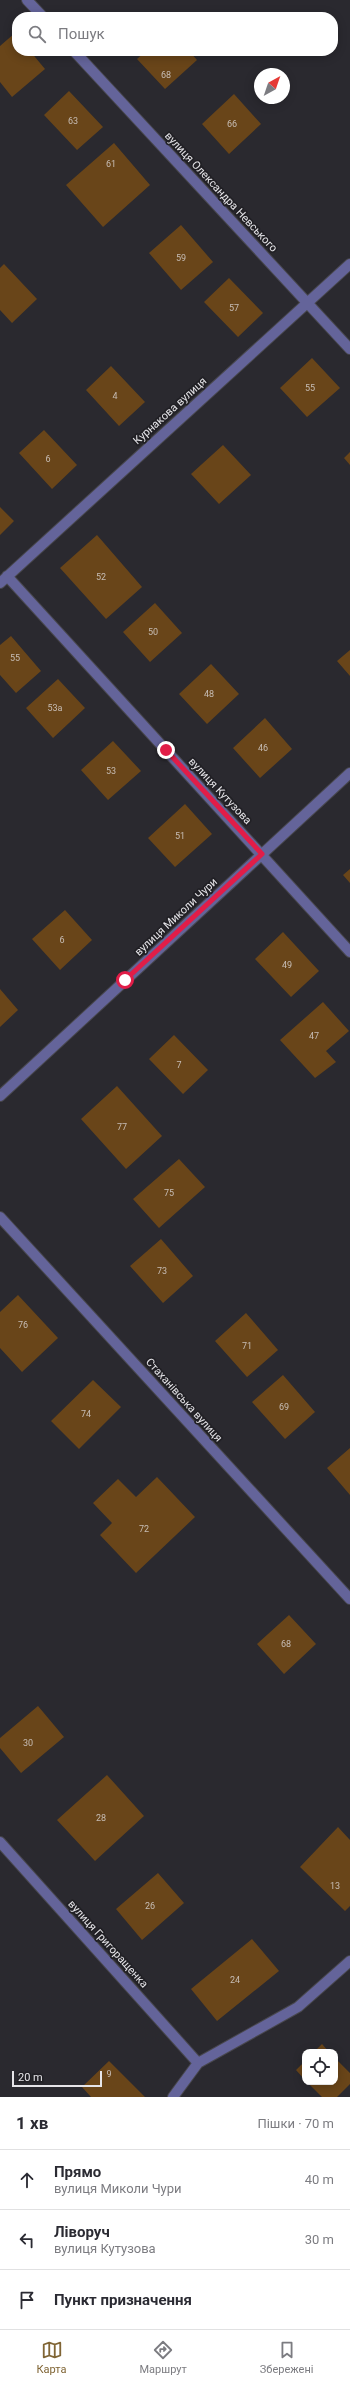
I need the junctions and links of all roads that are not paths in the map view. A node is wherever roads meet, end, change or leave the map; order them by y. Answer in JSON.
{"nodes":[{"id":1,"x":27,"y":0,"type":"edge"},
{"id":2,"x":38,"y":12,"type":"edge"},
{"id":3,"x":79,"y":56,"type":"edge"},
{"id":4,"x":350,"y":264,"type":"edge"},
{"id":5,"x":307,"y":303,"type":"junction"},
{"id":6,"x":350,"y":349,"type":"edge"},
{"id":7,"x":4,"y":580,"type":"edge"},
{"id":8,"x":350,"y":773,"type":"edge"},
{"id":9,"x":262,"y":854,"type":"junction"},
{"id":10,"x":350,"y":952,"type":"edge"},
{"id":11,"x":0,"y":1096,"type":"edge"},
{"id":12,"x":0,"y":1217,"type":"edge"},
{"id":13,"x":350,"y":1599,"type":"edge"},
{"id":14,"x":0,"y":1842,"type":"edge"},
{"id":15,"x":350,"y":1961,"type":"edge"},
{"id":16,"x":198,"y":2063,"type":"junction"},
{"id":17,"x":174,"y":2097,"type":"edge"}],
"edges":[{"from":1,"to":2,"type":"street"},
{"from":3,"to":5,"type":"street","name":"вулиця Олександра Невського"},
{"from":4,"to":5,"type":"street","name":"Курнакова вулиця"},
{"from":5,"to":6,"type":"street","name":"вулиця Олександра Невського"},
{"from":5,"to":7,"type":"street","name":"Курнакова вулиця"},
{"from":7,"to":9,"type":"street","name":"вулиця Кутузова"},
{"from":8,"to":9,"type":"street","name":"вулиця Миколи Чури"},
{"from":9,"to":10,"type":"street","name":"вулиця Кутузова"},
{"from":9,"to":11,"type":"street","name":"вулиця Миколи Чури"},
{"from":12,"to":13,"type":"street","name":"Стаханівська вулиця"},
{"from":14,"to":16,"type":"street","name":"вулиця Григоращенка"},
{"from":15,"to":16,"type":"street"},
{"from":16,"to":17,"type":"street"}]}
